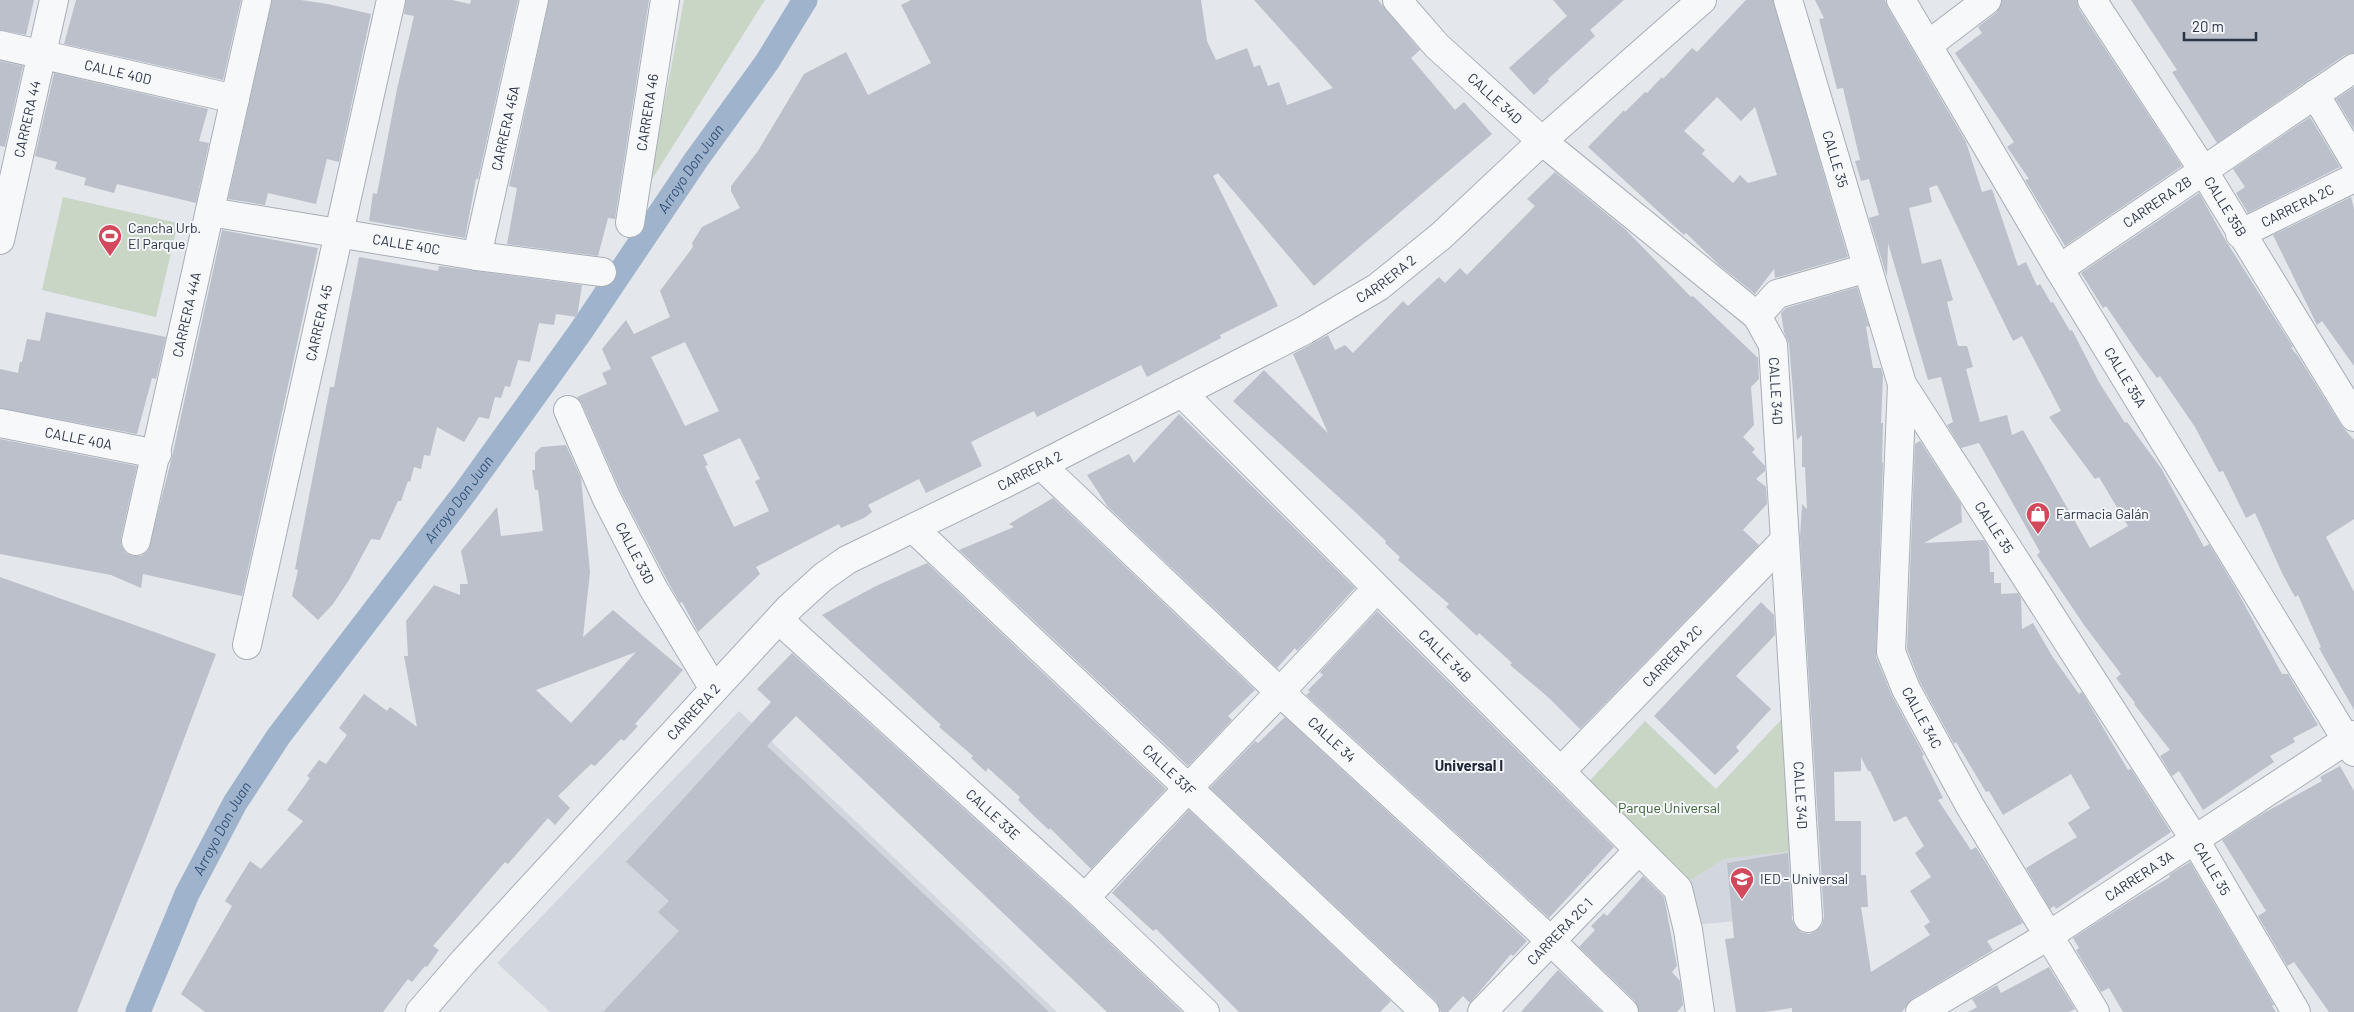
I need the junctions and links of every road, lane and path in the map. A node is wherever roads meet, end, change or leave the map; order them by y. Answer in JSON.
{"nodes":[{"id":1,"x":54,"y":0,"type":"edge"},
{"id":2,"x":257,"y":0,"type":"edge"},
{"id":3,"x":391,"y":0,"type":"edge"},
{"id":4,"x":534,"y":0,"type":"edge"},
{"id":5,"x":664,"y":0,"type":"edge"},
{"id":6,"x":1397,"y":0,"type":"edge"},
{"id":7,"x":1702,"y":0,"type":"edge"},
{"id":8,"x":1788,"y":0,"type":"edge"},
{"id":9,"x":1901,"y":0,"type":"edge"},
{"id":10,"x":1987,"y":0,"type":"edge"},
{"id":11,"x":2092,"y":0,"type":"edge"},
{"id":12,"x":0,"y":45,"type":"edge"},
{"id":13,"x":1928,"y":45,"type":"junction"},
{"id":14,"x":42,"y":54,"type":"junction"},
{"id":15,"x":2354,"y":68,"type":"edge"},
{"id":16,"x":2315,"y":94,"type":"junction"},
{"id":17,"x":236,"y":99,"type":"junction"},
{"id":18,"x":1542,"y":141,"type":"junction"},
{"id":19,"x":2354,"y":160,"type":"edge"},
{"id":20,"x":2203,"y":170,"type":"junction"},
{"id":21,"x":7,"y":174,"type":"edge"},
{"id":22,"x":2354,"y":178,"type":"edge"},
{"id":23,"x":210,"y":212,"type":"junction"},
{"id":24,"x":630,"y":223,"type":"dead end"},
{"id":25,"x":339,"y":233,"type":"junction"},
{"id":26,"x":2240,"y":234,"type":"junction"},
{"id":27,"x":0,"y":240,"type":"edge"},
{"id":28,"x":478,"y":256,"type":"junction"},
{"id":29,"x":1867,"y":268,"type":"junction"},
{"id":30,"x":2059,"y":269,"type":"junction"},
{"id":31,"x":602,"y":272,"type":"dead end"},
{"id":32,"x":1757,"y":316,"type":"junction"},
{"id":33,"x":1902,"y":384,"type":"junction"},
{"id":34,"x":1182,"y":393,"type":"junction"},
{"id":35,"x":568,"y":410,"type":"dead end"},
{"id":36,"x":2354,"y":417,"type":"edge"},
{"id":37,"x":0,"y":424,"type":"edge"},
{"id":38,"x":157,"y":454,"type":"junction"},
{"id":39,"x":1041,"y":465,"type":"junction"},
{"id":40,"x":914,"y":529,"type":"junction"},
{"id":41,"x":136,"y":541,"type":"dead end"},
{"id":42,"x":1784,"y":541,"type":"junction"},
{"id":43,"x":1376,"y":589,"type":"junction"},
{"id":44,"x":779,"y":620,"type":"junction"},
{"id":45,"x":247,"y":645,"type":"dead end"},
{"id":46,"x":714,"y":690,"type":"junction"},
{"id":47,"x":1281,"y":693,"type":"junction"},
{"id":48,"x":2351,"y":743,"type":"edge"},
{"id":49,"x":1561,"y":770,"type":"junction"},
{"id":50,"x":1187,"y":788,"type":"junction"},
{"id":51,"x":2195,"y":840,"type":"junction"},
{"id":52,"x":1638,"y":851,"type":"junction"},
{"id":53,"x":1086,"y":898,"type":"junction"},
{"id":54,"x":1808,"y":918,"type":"dead end"},
{"id":55,"x":2048,"y":936,"type":"junction"},
{"id":56,"x":1551,"y":941,"type":"junction"},
{"id":57,"x":420,"y":1012,"type":"edge"},
{"id":58,"x":1205,"y":1012,"type":"edge"},
{"id":59,"x":1425,"y":1012,"type":"edge"},
{"id":60,"x":1482,"y":1012,"type":"edge"},
{"id":61,"x":1624,"y":1012,"type":"edge"},
{"id":62,"x":1700,"y":1012,"type":"edge"},
{"id":63,"x":1920,"y":1012,"type":"edge"},
{"id":64,"x":2095,"y":1012,"type":"edge"},
{"id":65,"x":2296,"y":1012,"type":"edge"}],
"edges":[{"from":1,"to":14,"type":"street","name":"CARRERA 44"},
{"from":2,"to":17,"type":"street","name":"CARRERA 44A"},
{"from":3,"to":25,"type":"street","name":"CARRERA 45"},
{"from":4,"to":28,"type":"street","name":"CARRERA 45A"},
{"from":5,"to":24,"type":"street","name":"CARRERA 46"},
{"from":6,"to":18,"type":"street","name":"CALLE 34D"},
{"from":7,"to":18,"type":"street","name":"CARRERA 2"},
{"from":8,"to":29,"type":"street","name":"CALLE 35"},
{"from":9,"to":13,"type":"street","name":"CALLE 35A"},
{"from":10,"to":13,"type":"street"},
{"from":11,"to":20,"type":"street","name":"CALLE 35B"},
{"from":12,"to":14,"type":"street","name":"CALLE 40D"},
{"from":13,"to":30,"type":"street","name":"CALLE 35A"},
{"from":14,"to":17,"type":"street","name":"CALLE 40D"},
{"from":14,"to":21,"type":"street","name":"CARRERA 44"},
{"from":15,"to":16,"type":"street","name":"CARRERA 2B"},
{"from":16,"to":19,"type":"street"},
{"from":16,"to":20,"type":"street","name":"CARRERA 2B"},
{"from":17,"to":23,"type":"street","name":"CARRERA 44A"},
{"from":18,"to":32,"type":"street","name":"CALLE 34D"},
{"from":18,"to":34,"type":"street","name":"CARRERA 2"},
{"from":20,"to":26,"type":"street","name":"CALLE 35B"},
{"from":20,"to":30,"type":"street","name":"CARRERA 2B"},
{"from":21,"to":27,"type":"street","name":"CARRERA 44"},
{"from":22,"to":26,"type":"street","name":"CARRERA 2C"},
{"from":23,"to":25,"type":"street","name":"CALLE 40C"},
{"from":23,"to":38,"type":"street","name":"CARRERA 44A"},
{"from":25,"to":28,"type":"street","name":"CALLE 40C"},
{"from":25,"to":45,"type":"street","name":"CARRERA 45"},
{"from":26,"to":36,"type":"street","name":"CALLE 35B"},
{"from":28,"to":31,"type":"street","name":"CALLE 40C"},
{"from":29,"to":32,"type":"street"},
{"from":29,"to":33,"type":"street","name":"CALLE 35"},
{"from":30,"to":48,"type":"street","name":"CALLE 35A"},
{"from":32,"to":42,"type":"street","name":"CALLE 34D"},
{"from":33,"to":51,"type":"street","name":"CALLE 35"},
{"from":33,"to":55,"type":"street","name":"CALLE 34C"},
{"from":34,"to":39,"type":"street","name":"CARRERA 2"},
{"from":34,"to":43,"type":"street","name":"CALLE 34B"},
{"from":35,"to":46,"type":"street","name":"CALLE 33D"},
{"from":37,"to":38,"type":"street","name":"CALLE 40A"},
{"from":38,"to":41,"type":"street","name":"CARRERA 44A"},
{"from":39,"to":40,"type":"street","name":"CARRERA 2"},
{"from":39,"to":47,"type":"street","name":"CALLE 34"},
{"from":40,"to":44,"type":"street","name":"CARRERA 2"},
{"from":40,"to":50,"type":"street","name":"CALLE 33F"},
{"from":42,"to":49,"type":"street","name":"CARRERA 2C"},
{"from":42,"to":54,"type":"street","name":"CALLE 34D"},
{"from":43,"to":47,"type":"street"},
{"from":43,"to":49,"type":"street","name":"CALLE 34B"},
{"from":44,"to":46,"type":"street","name":"CARRERA 2"},
{"from":44,"to":53,"type":"street","name":"CALLE 33E"},
{"from":46,"to":57,"type":"street","name":"CARRERA 2"},
{"from":47,"to":50,"type":"street"},
{"from":47,"to":56,"type":"street","name":"CALLE 34"},
{"from":48,"to":51,"type":"street","name":"CARRERA 3A"},
{"from":49,"to":52,"type":"street","name":"CALLE 34B"},
{"from":50,"to":53,"type":"street"},
{"from":50,"to":59,"type":"street","name":"CALLE 33F"},
{"from":51,"to":55,"type":"street","name":"CARRERA 3A"},
{"from":51,"to":65,"type":"street","name":"CALLE 35"},
{"from":52,"to":56,"type":"street","name":"CARRERA 2C 1"},
{"from":52,"to":62,"type":"street","name":"CALLE 34B"},
{"from":53,"to":58,"type":"street","name":"CALLE 33E"},
{"from":55,"to":63,"type":"street","name":"CARRERA 3A"},
{"from":55,"to":64,"type":"street","name":"CALLE 34C"},
{"from":56,"to":60,"type":"street","name":"CARRERA 2C 1"},
{"from":56,"to":61,"type":"street","name":"CALLE 34"}]}
